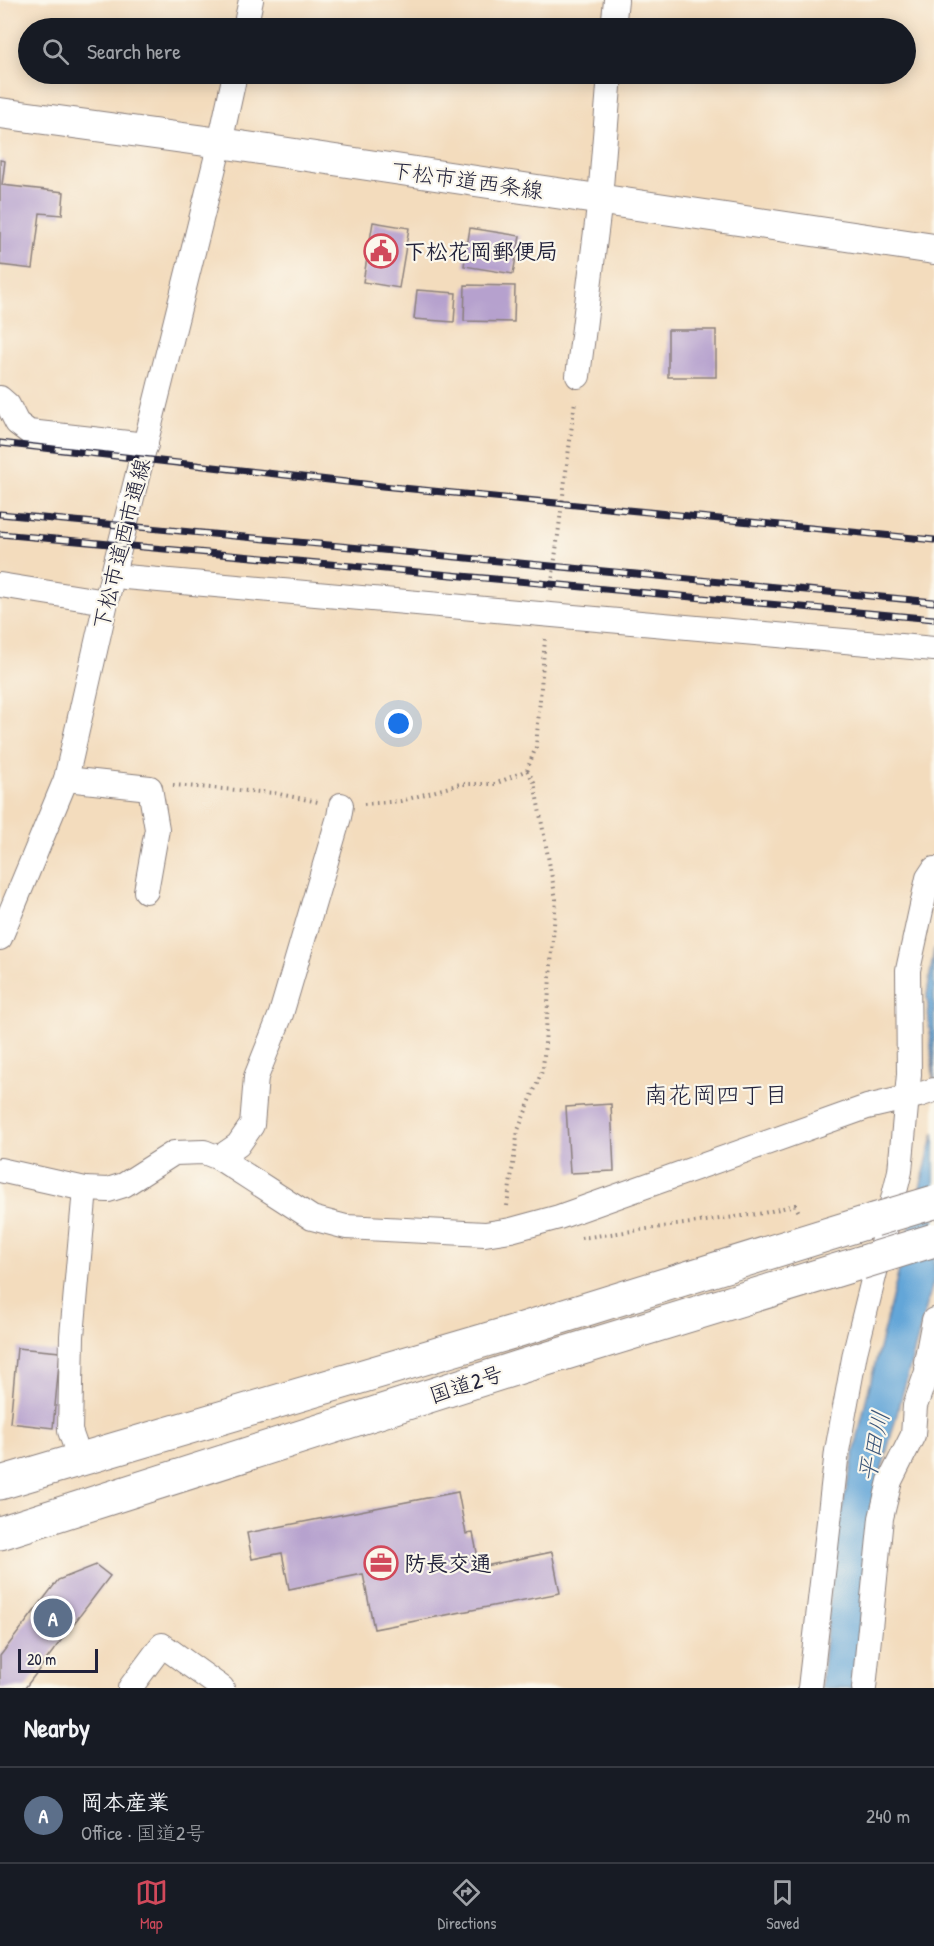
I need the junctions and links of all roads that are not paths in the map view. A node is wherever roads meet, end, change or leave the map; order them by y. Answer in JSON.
{"nodes":[{"id":1,"x":251,"y":0,"type":"edge"},
{"id":2,"x":616,"y":0,"type":"edge"},
{"id":3,"x":247,"y":18,"type":"edge"},
{"id":4,"x":615,"y":18,"type":"edge"},
{"id":5,"x":233,"y":84,"type":"edge"},
{"id":6,"x":609,"y":84,"type":"edge"},
{"id":7,"x":0,"y":113,"type":"edge"},
{"id":8,"x":220,"y":143,"type":"junction"},
{"id":9,"x":600,"y":199,"type":"junction"},
{"id":10,"x":934,"y":249,"type":"edge"},
{"id":11,"x":578,"y":376,"type":"road end"},
{"id":12,"x":0,"y":398,"type":"edge"},
{"id":13,"x":146,"y":445,"type":"junction"},
{"id":14,"x":114,"y":573,"type":"junction"},
{"id":15,"x":0,"y":585,"type":"edge"},
{"id":16,"x":106,"y":602,"type":"junction"},
{"id":17,"x":934,"y":649,"type":"edge"},
{"id":18,"x":66,"y":779,"type":"junction"},
{"id":19,"x":341,"y":805,"type":"road end"},
{"id":20,"x":934,"y":869,"type":"edge"},
{"id":21,"x":146,"y":891,"type":"dead end"},
{"id":22,"x":9,"y":894,"type":"edge"},
{"id":23,"x":0,"y":938,"type":"edge"},
{"id":24,"x":920,"y":1094,"type":"edge"},
{"id":25,"x":219,"y":1158,"type":"junction"},
{"id":26,"x":0,"y":1170,"type":"edge"},
{"id":27,"x":85,"y":1189,"type":"junction"},
{"id":28,"x":934,"y":1202,"type":"edge"},
{"id":29,"x":934,"y":1240,"type":"edge"},
{"id":30,"x":934,"y":1320,"type":"edge"},
{"id":31,"x":931,"y":1368,"type":"edge"},
{"id":32,"x":924,"y":1435,"type":"edge"},
{"id":33,"x":80,"y":1459,"type":"junction"},
{"id":34,"x":0,"y":1483,"type":"edge"},
{"id":35,"x":0,"y":1533,"type":"edge"},
{"id":36,"x":130,"y":1688,"type":"edge"},
{"id":37,"x":222,"y":1688,"type":"edge"},
{"id":38,"x":810,"y":1688,"type":"edge"},
{"id":39,"x":864,"y":1688,"type":"edge"}],
"edges":[{"from":1,"to":3,"type":"street"},
{"from":2,"to":4,"type":"street"},
{"from":5,"to":8,"type":"street","name":"下松市道西市通線"},
{"from":6,"to":9,"type":"street"},
{"from":7,"to":8,"type":"street","name":"下松市道西条線"},
{"from":8,"to":9,"type":"street","name":"下松市道西条線"},
{"from":8,"to":13,"type":"street","name":"下松市道西市通線"},
{"from":9,"to":10,"type":"street","name":"下松市道西条線"},
{"from":9,"to":11,"type":"street"},
{"from":12,"to":13,"type":"street"},
{"from":13,"to":14,"type":"street","name":"下松市道西市通線"},
{"from":14,"to":16,"type":"street","name":"下松市道西市通線"},
{"from":14,"to":17,"type":"street"},
{"from":15,"to":16,"type":"street"},
{"from":16,"to":18,"type":"street","name":"下松市道西市通線"},
{"from":18,"to":21,"type":"street"},
{"from":18,"to":22,"type":"street","name":"下松市道西市通線"},
{"from":19,"to":25,"type":"street"},
{"from":20,"to":24,"type":"street"},
{"from":22,"to":23,"type":"street","name":"下松市道西市通線"},
{"from":24,"to":25,"type":"street"},
{"from":24,"to":38,"type":"street"},
{"from":25,"to":27,"type":"street"},
{"from":26,"to":27,"type":"street"},
{"from":27,"to":33,"type":"street"},
{"from":28,"to":33,"type":"highway","name":"国道2号","bridge":true},
{"from":29,"to":35,"type":"highway","name":"国道2号","bridge":true},
{"from":30,"to":31,"type":"street"},
{"from":31,"to":32,"type":"street"},
{"from":32,"to":39,"type":"street"},
{"from":33,"to":34,"type":"highway","name":"国道2号"},
{"from":36,"to":37,"type":"street"}]}
